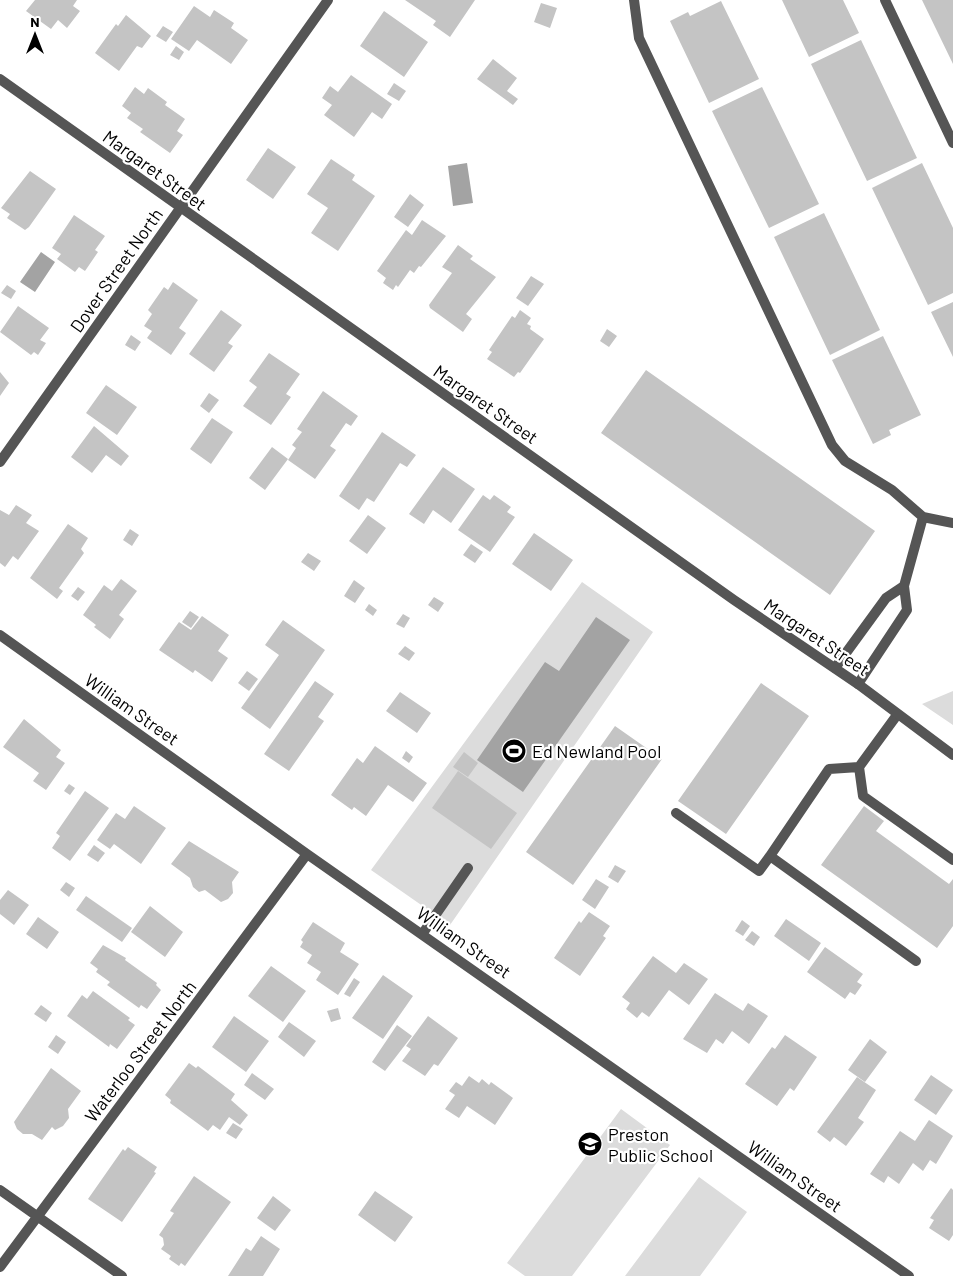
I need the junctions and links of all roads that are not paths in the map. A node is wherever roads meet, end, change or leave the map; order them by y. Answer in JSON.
{"nodes":[{"id":1,"x":328,"y":0,"type":"edge"},
{"id":2,"x":634,"y":0,"type":"edge"},
{"id":3,"x":885,"y":0,"type":"edge"},
{"id":4,"x":0,"y":79,"type":"edge"},
{"id":5,"x":953,"y":143,"type":"edge"},
{"id":6,"x":180,"y":208,"type":"junction"},
{"id":7,"x":0,"y":462,"type":"edge"},
{"id":8,"x":923,"y":517,"type":"junction"},
{"id":9,"x":953,"y":523,"type":"edge"},
{"id":10,"x":904,"y":586,"type":"junction"},
{"id":11,"x":0,"y":635,"type":"edge"},
{"id":12,"x":835,"y":668,"type":"junction"},
{"id":13,"x":858,"y":684,"type":"junction"},
{"id":14,"x":897,"y":715,"type":"junction"},
{"id":15,"x":953,"y":755,"type":"edge"},
{"id":16,"x":859,"y":767,"type":"junction"},
{"id":17,"x":676,"y":813,"type":"dead end"},
{"id":18,"x":307,"y":854,"type":"junction"},
{"id":19,"x":770,"y":856,"type":"junction"},
{"id":20,"x":953,"y":860,"type":"edge"},
{"id":21,"x":468,"y":868,"type":"dead end"},
{"id":22,"x":423,"y":933,"type":"junction"},
{"id":23,"x":916,"y":961,"type":"dead end"},
{"id":24,"x":0,"y":1190,"type":"edge"},
{"id":25,"x":37,"y":1216,"type":"junction"},
{"id":26,"x":0,"y":1267,"type":"edge"},
{"id":27,"x":122,"y":1276,"type":"edge"},
{"id":28,"x":908,"y":1276,"type":"edge"}],
"edges":[{"from":1,"to":6,"type":"street","name":"Dover Street North"},
{"from":2,"to":8,"type":"street"},
{"from":3,"to":5,"type":"street"},
{"from":4,"to":6,"type":"street","name":"Margaret Street"},
{"from":6,"to":7,"type":"street","name":"Dover Street North"},
{"from":6,"to":12,"type":"street","name":"Margaret Street"},
{"from":8,"to":9,"type":"street"},
{"from":8,"to":10,"type":"street"},
{"from":10,"to":12,"type":"street"},
{"from":10,"to":13,"type":"street"},
{"from":11,"to":18,"type":"street","name":"William Street"},
{"from":12,"to":13,"type":"street","name":"Margaret Street"},
{"from":13,"to":14,"type":"street","name":"Margaret Street"},
{"from":14,"to":15,"type":"street","name":"Margaret Street"},
{"from":14,"to":16,"type":"street"},
{"from":16,"to":19,"type":"street"},
{"from":16,"to":20,"type":"street"},
{"from":17,"to":19,"type":"street"},
{"from":18,"to":22,"type":"street","name":"William Street"},
{"from":18,"to":25,"type":"street","name":"Waterloo Street North"},
{"from":19,"to":23,"type":"street"},
{"from":21,"to":22,"type":"street"},
{"from":22,"to":28,"type":"street","name":"William Street"},
{"from":24,"to":25,"type":"street"},
{"from":25,"to":26,"type":"street","name":"Waterloo Street North"},
{"from":25,"to":27,"type":"street"}]}
